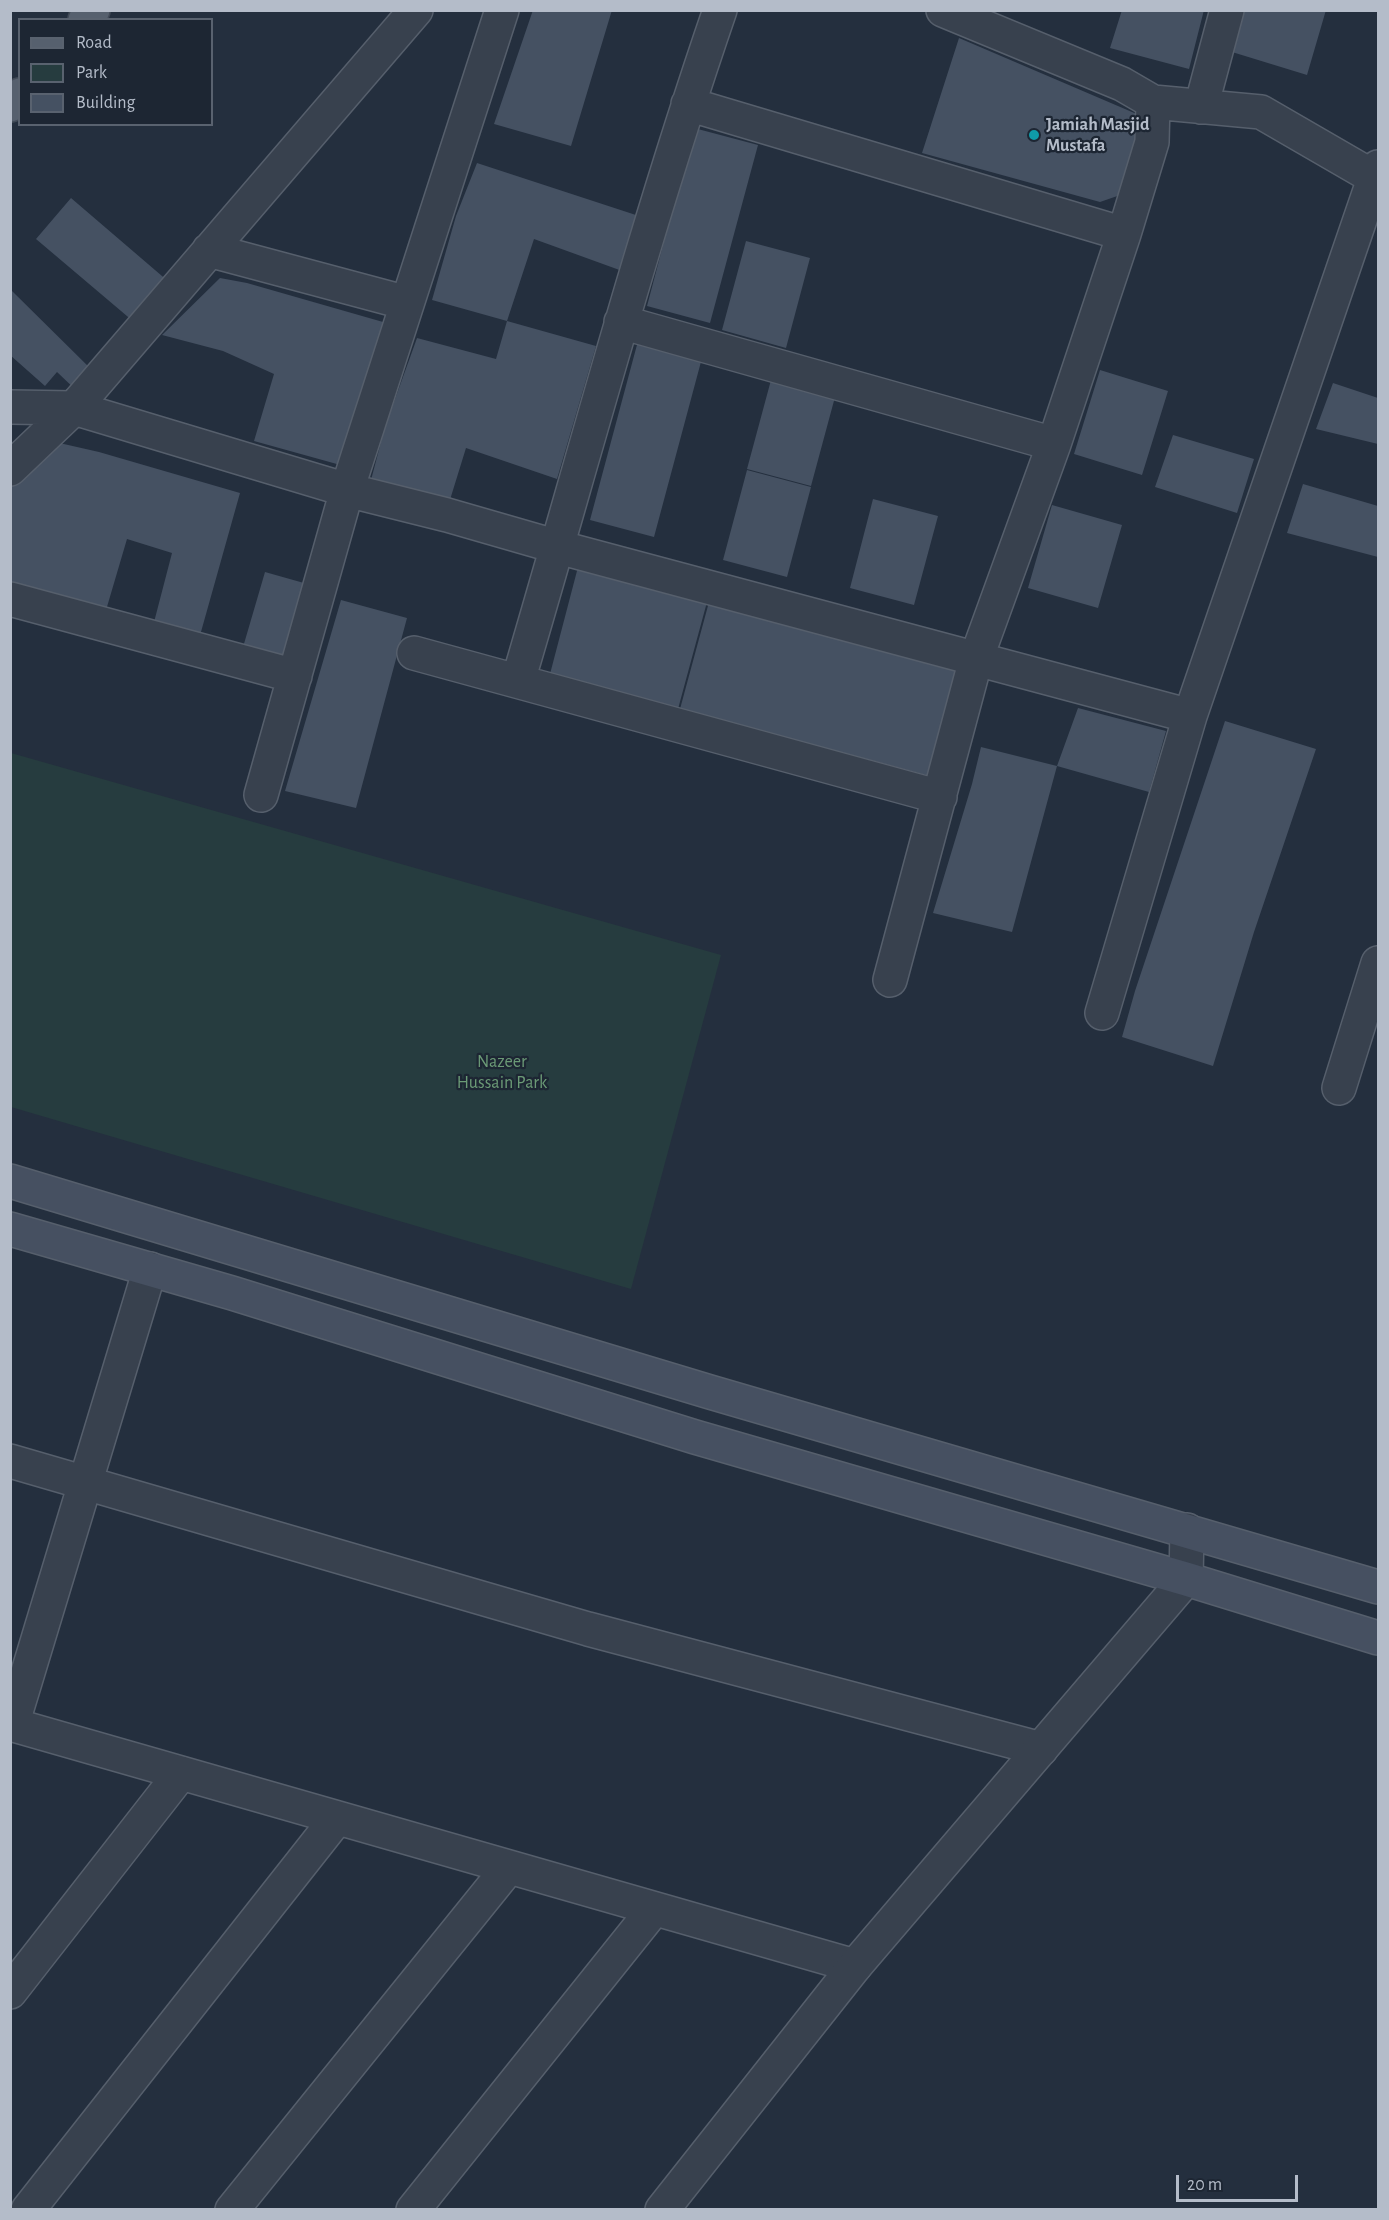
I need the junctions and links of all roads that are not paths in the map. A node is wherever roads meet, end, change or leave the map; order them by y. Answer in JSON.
{"nodes":[{"id":1,"x":416,"y":10,"type":"edge"},
{"id":2,"x":502,"y":10,"type":"edge"},
{"id":3,"x":720,"y":10,"type":"edge"},
{"id":4,"x":943,"y":10,"type":"edge"},
{"id":5,"x":1227,"y":10,"type":"edge"},
{"id":6,"x":1153,"y":102,"type":"junction"},
{"id":7,"x":687,"y":104,"type":"junction"},
{"id":8,"x":1201,"y":106,"type":"junction"},
{"id":9,"x":1377,"y":173,"type":"edge"},
{"id":10,"x":1124,"y":234,"type":"junction"},
{"id":11,"x":209,"y":250,"type":"junction"},
{"id":12,"x":407,"y":303,"type":"junction"},
{"id":13,"x":621,"y":322,"type":"junction"},
{"id":14,"x":10,"y":407,"type":"edge"},
{"id":15,"x":74,"y":408,"type":"junction"},
{"id":16,"x":1054,"y":444,"type":"junction"},
{"id":17,"x":10,"y":469,"type":"edge"},
{"id":18,"x":347,"y":490,"type":"junction"},
{"id":19,"x":558,"y":547,"type":"junction"},
{"id":20,"x":10,"y":599,"type":"edge"},
{"id":21,"x":414,"y":653,"type":"dead end"},
{"id":22,"x":976,"y":659,"type":"junction"},
{"id":23,"x":295,"y":676,"type":"junction"},
{"id":24,"x":518,"y":681,"type":"junction"},
{"id":25,"x":1190,"y":716,"type":"junction"},
{"id":26,"x":261,"y":795,"type":"dead end"},
{"id":27,"x":940,"y":797,"type":"junction"},
{"id":28,"x":1378,"y":963,"type":"edge"},
{"id":29,"x":890,"y":980,"type":"dead end"},
{"id":30,"x":1102,"y":1013,"type":"dead end"},
{"id":31,"x":1339,"y":1088,"type":"dead end"},
{"id":32,"x":10,"y":1181,"type":"edge"},
{"id":33,"x":10,"y":1229,"type":"edge"},
{"id":34,"x":150,"y":1269,"type":"junction"},
{"id":35,"x":10,"y":1461,"type":"edge"},
{"id":36,"x":86,"y":1483,"type":"junction"},
{"id":37,"x":1187,"y":1530,"type":"junction"},
{"id":38,"x":1186,"y":1579,"type":"junction"},
{"id":39,"x":1378,"y":1587,"type":"edge"},
{"id":40,"x":1378,"y":1638,"type":"edge"},
{"id":41,"x":11,"y":1724,"type":"edge"},
{"id":42,"x":1041,"y":1749,"type":"junction"},
{"id":43,"x":181,"y":1773,"type":"junction"},
{"id":44,"x":337,"y":1818,"type":"junction"},
{"id":45,"x":509,"y":1867,"type":"junction"},
{"id":46,"x":654,"y":1909,"type":"junction"},
{"id":47,"x":855,"y":1966,"type":"junction"},
{"id":48,"x":10,"y":1992,"type":"edge"},
{"id":49,"x":28,"y":2210,"type":"edge"},
{"id":50,"x":232,"y":2210,"type":"edge"},
{"id":51,"x":413,"y":2210,"type":"edge"},
{"id":52,"x":662,"y":2210,"type":"edge"}],
"edges":[{"from":1,"to":11,"type":"street"},
{"from":2,"to":12,"type":"street"},
{"from":3,"to":7,"type":"street"},
{"from":4,"to":6,"type":"street"},
{"from":5,"to":8,"type":"street"},
{"from":6,"to":8,"type":"street"},
{"from":6,"to":10,"type":"street"},
{"from":7,"to":10,"type":"street"},
{"from":7,"to":13,"type":"street"},
{"from":8,"to":9,"type":"street"},
{"from":9,"to":25,"type":"street"},
{"from":10,"to":16,"type":"street"},
{"from":11,"to":12,"type":"street"},
{"from":11,"to":15,"type":"street"},
{"from":12,"to":18,"type":"street"},
{"from":13,"to":16,"type":"street"},
{"from":13,"to":19,"type":"street"},
{"from":14,"to":15,"type":"street"},
{"from":15,"to":17,"type":"street"},
{"from":15,"to":18,"type":"street"},
{"from":16,"to":22,"type":"street"},
{"from":18,"to":19,"type":"street"},
{"from":18,"to":23,"type":"street"},
{"from":19,"to":22,"type":"street"},
{"from":19,"to":24,"type":"street"},
{"from":20,"to":23,"type":"street"},
{"from":21,"to":24,"type":"street"},
{"from":22,"to":25,"type":"street"},
{"from":22,"to":27,"type":"street"},
{"from":23,"to":26,"type":"street"},
{"from":24,"to":27,"type":"street"},
{"from":25,"to":30,"type":"street"},
{"from":27,"to":29,"type":"street"},
{"from":28,"to":31,"type":"street"},
{"from":32,"to":37,"type":"main road"},
{"from":33,"to":34,"type":"main road"},
{"from":34,"to":36,"type":"street"},
{"from":34,"to":38,"type":"main road"},
{"from":35,"to":36,"type":"street"},
{"from":36,"to":41,"type":"street"},
{"from":36,"to":42,"type":"street"},
{"from":37,"to":38,"type":"street"},
{"from":37,"to":39,"type":"main road"},
{"from":38,"to":40,"type":"main road"},
{"from":38,"to":42,"type":"street"},
{"from":41,"to":43,"type":"street"},
{"from":42,"to":47,"type":"street"},
{"from":43,"to":44,"type":"street"},
{"from":43,"to":48,"type":"street"},
{"from":44,"to":45,"type":"street"},
{"from":44,"to":49,"type":"street"},
{"from":45,"to":46,"type":"street"},
{"from":45,"to":50,"type":"street"},
{"from":46,"to":47,"type":"street"},
{"from":46,"to":51,"type":"street"},
{"from":47,"to":52,"type":"street"}]}
